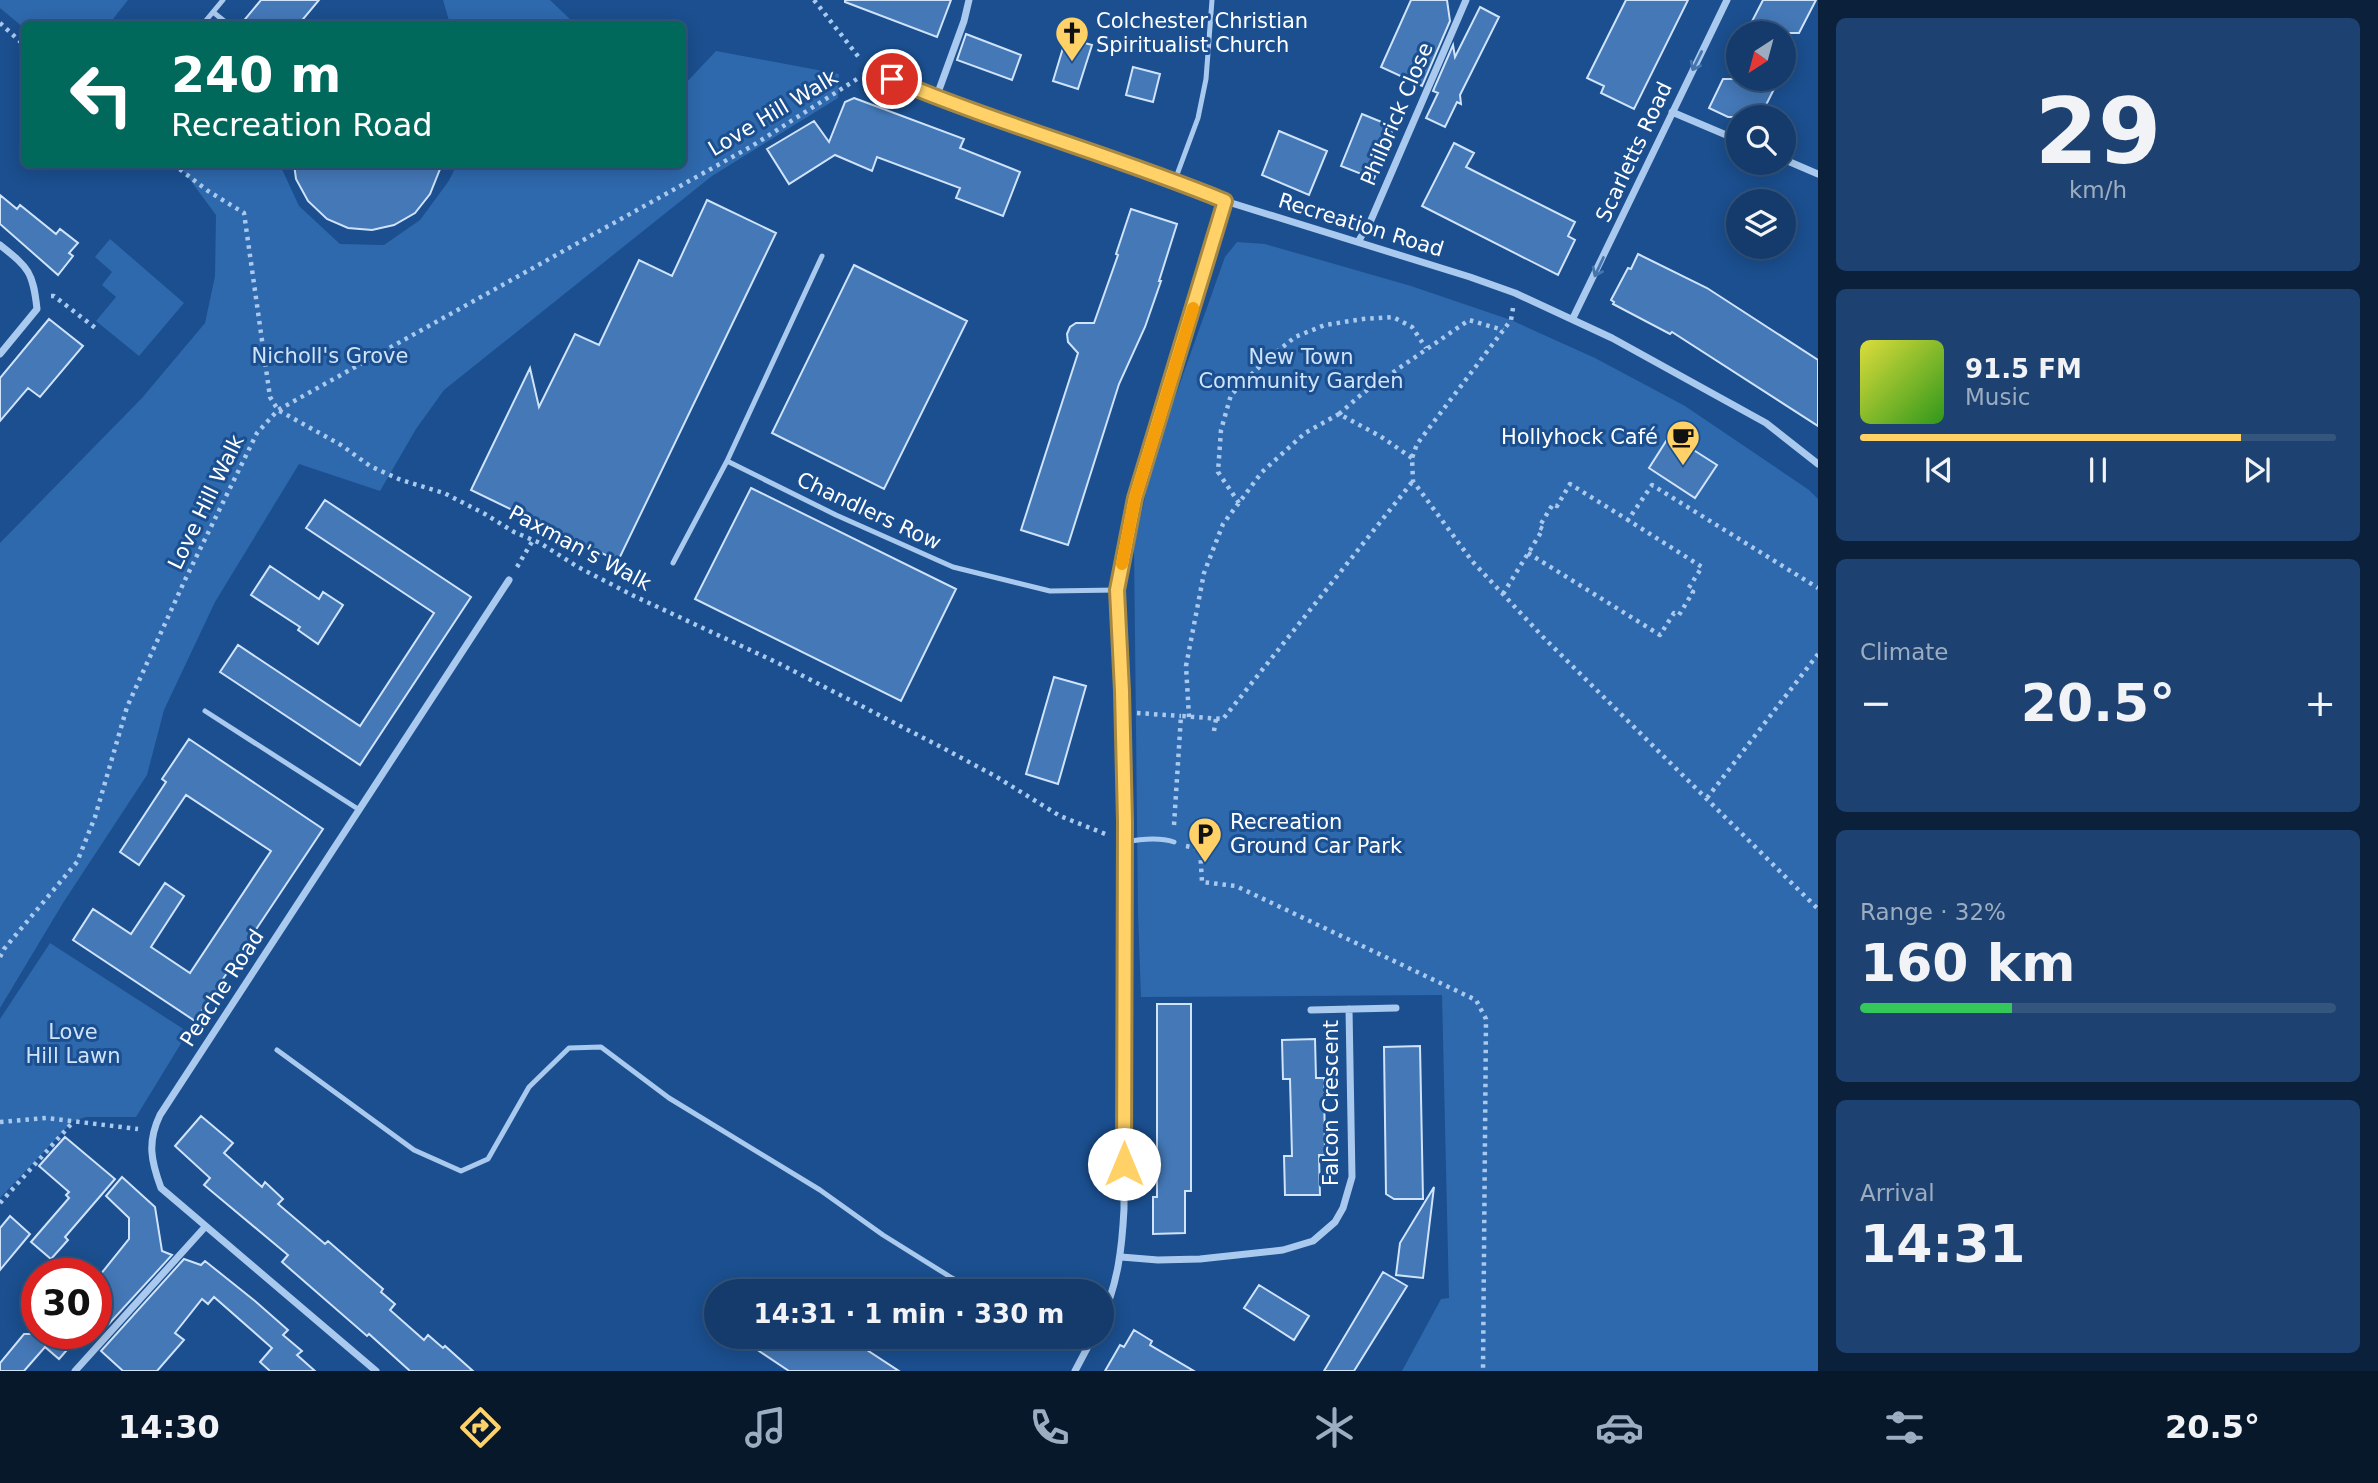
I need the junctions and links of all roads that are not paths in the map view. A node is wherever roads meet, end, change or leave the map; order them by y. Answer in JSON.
{"nodes":[{"id":1,"x":223,"y":0,"type":"edge"},
{"id":2,"x":968,"y":0,"type":"edge"},
{"id":3,"x":1212,"y":0,"type":"edge"},
{"id":4,"x":1466,"y":0,"type":"edge"},
{"id":5,"x":1727,"y":0,"type":"edge"},
{"id":6,"x":213,"y":12,"type":"junction"},
{"id":7,"x":205,"y":21,"type":"edge"},
{"id":8,"x":224,"y":21,"type":"edge"},
{"id":9,"x":870,"y":70,"type":"road end"},
{"id":10,"x":936,"y":98,"type":"junction"},
{"id":11,"x":1672,"y":112,"type":"junction"},
{"id":12,"x":1726,"y":135,"type":"edge"},
{"id":13,"x":1796,"y":165,"type":"edge"},
{"id":14,"x":1818,"y":174,"type":"edge"},
{"id":15,"x":1175,"y":180,"type":"junction"},
{"id":16,"x":1225,"y":201,"type":"junction"},
{"id":17,"x":1358,"y":242,"type":"junction"},
{"id":18,"x":0,"y":245,"type":"edge"},
{"id":19,"x":822,"y":256,"type":"dead end"},
{"id":20,"x":1573,"y":318,"type":"junction"},
{"id":21,"x":0,"y":354,"type":"edge"},
{"id":22,"x":727,"y":461,"type":"junction"},
{"id":23,"x":1818,"y":464,"type":"edge"},
{"id":24,"x":673,"y":563,"type":"dead end"},
{"id":25,"x":509,"y":580,"type":"road end"},
{"id":26,"x":1117,"y":590,"type":"junction"},
{"id":27,"x":205,"y":711,"type":"dead end"},
{"id":28,"x":358,"y":809,"type":"junction"},
{"id":29,"x":1125,"y":842,"type":"junction"},
{"id":30,"x":1174,"y":842,"type":"road end"},
{"id":31,"x":1396,"y":1008,"type":"dead end"},
{"id":32,"x":1349,"y":1009,"type":"junction"},
{"id":33,"x":1311,"y":1010,"type":"dead end"},
{"id":34,"x":277,"y":1050,"type":"dead end"},
{"id":35,"x":205,"y":1227,"type":"junction"},
{"id":36,"x":1121,"y":1258,"type":"junction"},
{"id":37,"x":954,"y":1279,"type":"edge"},
{"id":38,"x":1114,"y":1284,"type":"edge"},
{"id":39,"x":1086,"y":1350,"type":"edge"},
{"id":40,"x":75,"y":1371,"type":"edge"},
{"id":41,"x":376,"y":1371,"type":"edge"},
{"id":42,"x":1075,"y":1371,"type":"edge"}],
"edges":[{"from":1,"to":6,"type":"lane"},
{"from":2,"to":10,"type":"street"},
{"from":3,"to":15,"type":"lane"},
{"from":4,"to":17,"type":"street","name":"Philbrick Close"},
{"from":5,"to":11,"type":"street","name":"Scarletts Road","one_way":true},
{"from":6,"to":7,"type":"lane"},
{"from":6,"to":8,"type":"lane"},
{"from":9,"to":10,"type":"street","name":"Recreation Road"},
{"from":10,"to":15,"type":"street","name":"Recreation Road"},
{"from":11,"to":12,"type":"street"},
{"from":11,"to":20,"type":"street","name":"Scarletts Road","one_way":true},
{"from":13,"to":14,"type":"street"},
{"from":15,"to":16,"type":"street","name":"Recreation Road"},
{"from":16,"to":17,"type":"street","name":"Recreation Road"},
{"from":16,"to":26,"type":"street"},
{"from":17,"to":20,"type":"street","name":"Recreation Road"},
{"from":18,"to":21,"type":"street"},
{"from":19,"to":22,"type":"lane"},
{"from":20,"to":23,"type":"street","name":"Recreation Road"},
{"from":22,"to":24,"type":"lane"},
{"from":22,"to":26,"type":"lane","name":"Chandlers Row"},
{"from":25,"to":28,"type":"street","name":"Peache Road"},
{"from":26,"to":29,"type":"street"},
{"from":27,"to":28,"type":"lane"},
{"from":28,"to":35,"type":"street","name":"Peache Road"},
{"from":29,"to":30,"type":"lane"},
{"from":29,"to":36,"type":"street"},
{"from":31,"to":32,"type":"street","name":"Falcon Crescent"},
{"from":32,"to":33,"type":"street","name":"Falcon Crescent"},
{"from":32,"to":36,"type":"street","name":"Falcon Crescent"},
{"from":34,"to":37,"type":"lane"},
{"from":35,"to":40,"type":"street"},
{"from":35,"to":41,"type":"street","name":"Peache Road"},
{"from":36,"to":38,"type":"street"},
{"from":39,"to":42,"type":"street"}]}
